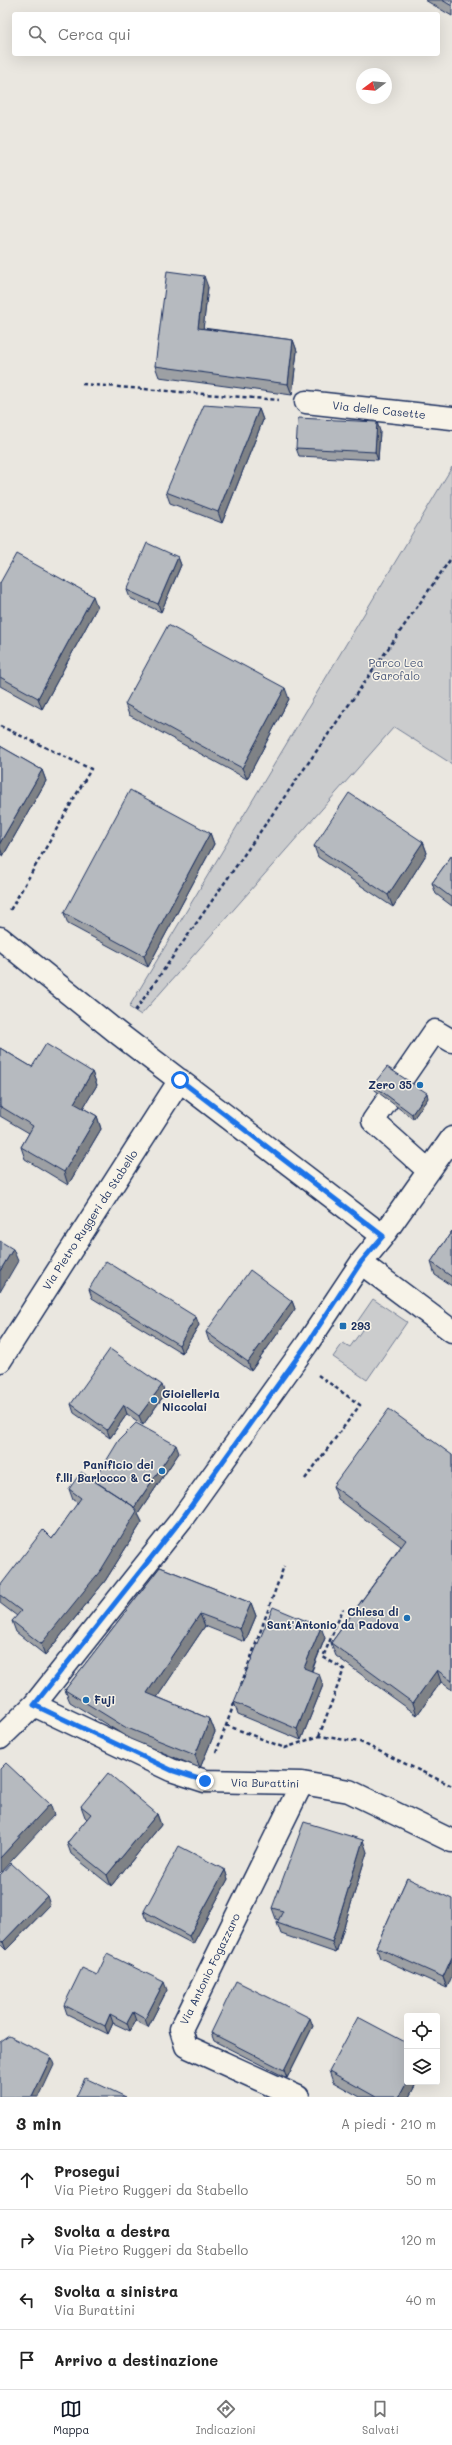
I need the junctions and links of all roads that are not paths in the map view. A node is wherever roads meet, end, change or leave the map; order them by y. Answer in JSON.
{"nodes":[{"id":1,"x":306,"y":402,"type":"road end"},
{"id":2,"x":452,"y":418,"type":"edge"},
{"id":3,"x":0,"y":938,"type":"edge"},
{"id":4,"x":452,"y":1041,"type":"edge"},
{"id":5,"x":180,"y":1080,"type":"junction"},
{"id":6,"x":452,"y":1138,"type":"edge"},
{"id":7,"x":429,"y":1171,"type":"junction"},
{"id":8,"x":383,"y":1236,"type":"junction"},
{"id":9,"x":361,"y":1262,"type":"junction"},
{"id":10,"x":452,"y":1331,"type":"edge"},
{"id":11,"x":0,"y":1361,"type":"edge"},
{"id":12,"x":34,"y":1705,"type":"junction"},
{"id":13,"x":0,"y":1738,"type":"edge"},
{"id":14,"x":302,"y":1783,"type":"junction"},
{"id":15,"x":452,"y":1841,"type":"edge"},
{"id":16,"x":298,"y":2097,"type":"edge"}],
"edges":[{"from":1,"to":2,"type":"street","name":"Via delle Casette"},
{"from":3,"to":5,"type":"street"},
{"from":4,"to":7,"type":"street"},
{"from":5,"to":8,"type":"street"},
{"from":5,"to":11,"type":"street","name":"Via Pietro Ruggeri da Stabello"},
{"from":6,"to":7,"type":"street"},
{"from":7,"to":8,"type":"street"},
{"from":8,"to":9,"type":"street"},
{"from":9,"to":10,"type":"street"},
{"from":9,"to":12,"type":"street"},
{"from":12,"to":13,"type":"street"},
{"from":12,"to":14,"type":"street","name":"Via Burattini"},
{"from":14,"to":15,"type":"street","name":"Via Burattini"},
{"from":14,"to":16,"type":"street","name":"Via Antonio Fogazzaro"}]}
